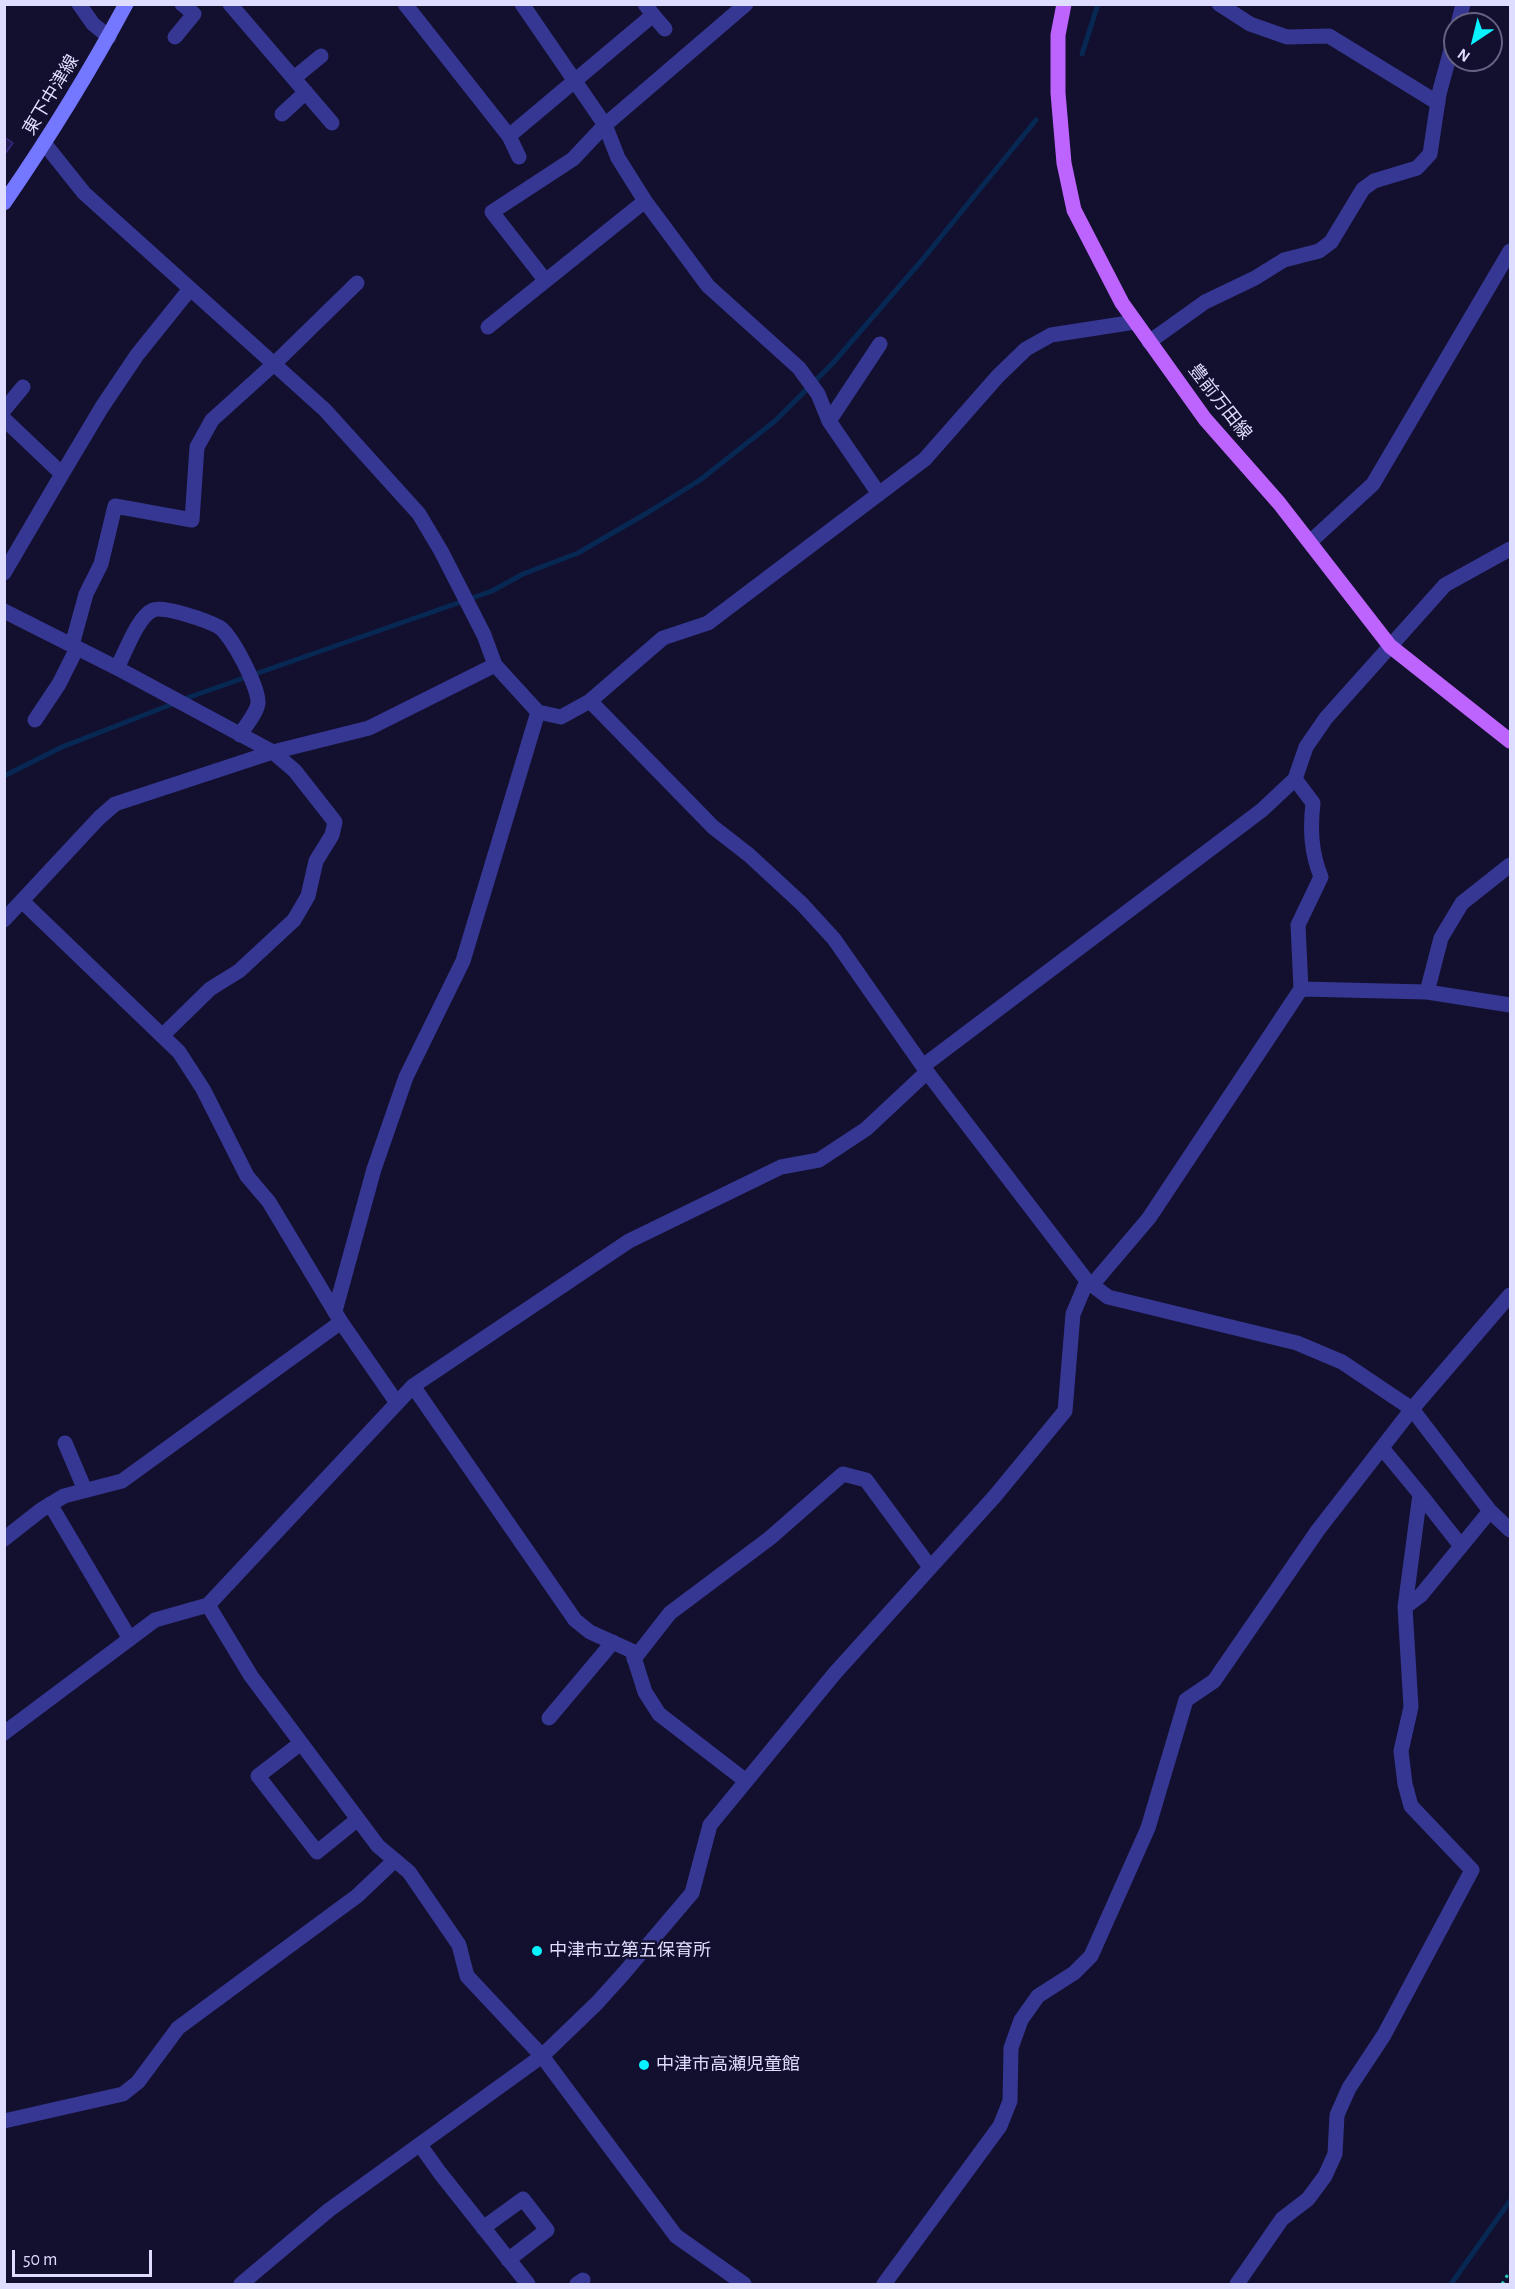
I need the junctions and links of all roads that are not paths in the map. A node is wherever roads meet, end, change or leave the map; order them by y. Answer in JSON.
{"nodes":[{"id":1,"x":79,"y":4,"type":"edge"},
{"id":2,"x":126,"y":4,"type":"edge"},
{"id":3,"x":230,"y":4,"type":"edge"},
{"id":4,"x":405,"y":4,"type":"edge"},
{"id":5,"x":522,"y":4,"type":"edge"},
{"id":6,"x":746,"y":4,"type":"edge"},
{"id":7,"x":1064,"y":4,"type":"edge"},
{"id":8,"x":1219,"y":4,"type":"edge"},
{"id":9,"x":193,"y":8,"type":"edge"},
{"id":10,"x":649,"y":10,"type":"edge"},
{"id":11,"x":665,"y":28,"type":"dead end"},
{"id":12,"x":109,"y":37,"type":"junction"},
{"id":13,"x":175,"y":37,"type":"dead end"},
{"id":14,"x":321,"y":56,"type":"dead end"},
{"id":15,"x":1446,"y":72,"type":"edge"},
{"id":16,"x":294,"y":78,"type":"junction"},
{"id":17,"x":574,"y":81,"type":"junction"},
{"id":18,"x":306,"y":92,"type":"junction"},
{"id":19,"x":1438,"y":104,"type":"junction"},
{"id":20,"x":282,"y":114,"type":"dead end"},
{"id":21,"x":332,"y":123,"type":"dead end"},
{"id":22,"x":604,"y":125,"type":"junction"},
{"id":23,"x":509,"y":136,"type":"junction"},
{"id":24,"x":44,"y":143,"type":"junction"},
{"id":25,"x":519,"y":157,"type":"dead end"},
{"id":26,"x":645,"y":201,"type":"junction"},
{"id":27,"x":5,"y":203,"type":"edge"},
{"id":28,"x":1510,"y":251,"type":"edge"},
{"id":29,"x":545,"y":280,"type":"junction"},
{"id":30,"x":357,"y":283,"type":"dead end"},
{"id":31,"x":190,"y":289,"type":"junction"},
{"id":32,"x":1135,"y":322,"type":"junction"},
{"id":33,"x":488,"y":327,"type":"dead end"},
{"id":34,"x":1149,"y":342,"type":"junction"},
{"id":35,"x":880,"y":344,"type":"dead end"},
{"id":36,"x":274,"y":364,"type":"junction"},
{"id":37,"x":23,"y":387,"type":"dead end"},
{"id":38,"x":4,"y":410,"type":"edge"},
{"id":39,"x":4,"y":418,"type":"edge"},
{"id":40,"x":829,"y":421,"type":"junction"},
{"id":41,"x":62,"y":474,"type":"junction"},
{"id":42,"x":879,"y":494,"type":"junction"},
{"id":43,"x":1310,"y":542,"type":"junction"},
{"id":44,"x":1510,"y":549,"type":"edge"},
{"id":45,"x":4,"y":573,"type":"edge"},
{"id":46,"x":4,"y":611,"type":"edge"},
{"id":47,"x":1390,"y":646,"type":"junction"},
{"id":48,"x":75,"y":647,"type":"junction"},
{"id":49,"x":495,"y":665,"type":"junction"},
{"id":50,"x":117,"y":668,"type":"junction"},
{"id":51,"x":590,"y":701,"type":"junction"},
{"id":52,"x":538,"y":712,"type":"junction"},
{"id":53,"x":35,"y":720,"type":"dead end"},
{"id":54,"x":240,"y":735,"type":"junction"},
{"id":55,"x":1510,"y":741,"type":"edge"},
{"id":56,"x":273,"y":752,"type":"junction"},
{"id":57,"x":1294,"y":779,"type":"junction"},
{"id":58,"x":1510,"y":865,"type":"edge"},
{"id":59,"x":22,"y":901,"type":"junction"},
{"id":60,"x":4,"y":920,"type":"edge"},
{"id":61,"x":1301,"y":989,"type":"junction"},
{"id":62,"x":1427,"y":992,"type":"junction"},
{"id":63,"x":1510,"y":1005,"type":"edge"},
{"id":64,"x":162,"y":1036,"type":"junction"},
{"id":65,"x":925,"y":1069,"type":"junction"},
{"id":66,"x":1089,"y":1283,"type":"junction"},
{"id":67,"x":1510,"y":1295,"type":"edge"},
{"id":68,"x":338,"y":1316,"type":"junction"},
{"id":69,"x":413,"y":1386,"type":"junction"},
{"id":70,"x":397,"y":1403,"type":"junction"},
{"id":71,"x":1412,"y":1408,"type":"junction"},
{"id":72,"x":65,"y":1443,"type":"dead end"},
{"id":73,"x":1382,"y":1448,"type":"junction"},
{"id":74,"x":85,"y":1490,"type":"junction"},
{"id":75,"x":1420,"y":1494,"type":"junction"},
{"id":76,"x":50,"y":1504,"type":"junction"},
{"id":77,"x":1490,"y":1510,"type":"junction"},
{"id":78,"x":1510,"y":1530,"type":"edge"},
{"id":79,"x":4,"y":1539,"type":"edge"},
{"id":80,"x":1461,"y":1546,"type":"junction"},
{"id":81,"x":930,"y":1567,"type":"junction"},
{"id":82,"x":208,"y":1605,"type":"junction"},
{"id":83,"x":1405,"y":1607,"type":"junction"},
{"id":84,"x":130,"y":1639,"type":"junction"},
{"id":85,"x":612,"y":1642,"type":"junction"},
{"id":86,"x":634,"y":1659,"type":"junction"},
{"id":87,"x":549,"y":1718,"type":"dead end"},
{"id":88,"x":4,"y":1733,"type":"edge"},
{"id":89,"x":301,"y":1743,"type":"junction"},
{"id":90,"x":746,"y":1781,"type":"junction"},
{"id":91,"x":358,"y":1819,"type":"junction"},
{"id":92,"x":395,"y":1860,"type":"junction"},
{"id":93,"x":542,"y":2056,"type":"junction"},
{"id":94,"x":4,"y":2121,"type":"edge"},
{"id":95,"x":420,"y":2145,"type":"junction"},
{"id":96,"x":483,"y":2228,"type":"junction"},
{"id":97,"x":508,"y":2260,"type":"junction"},
{"id":98,"x":241,"y":2284,"type":"edge"},
{"id":99,"x":528,"y":2284,"type":"edge"},
{"id":100,"x":744,"y":2284,"type":"edge"},
{"id":101,"x":884,"y":2284,"type":"edge"},
{"id":102,"x":1237,"y":2284,"type":"edge"}],
"edges":[{"from":1,"to":12,"type":"street"},
{"from":2,"to":12,"type":"main road","name":"東下中津線"},
{"from":3,"to":16,"type":"street"},
{"from":4,"to":23,"type":"street"},
{"from":5,"to":17,"type":"street"},
{"from":6,"to":22,"type":"street"},
{"from":7,"to":32,"type":"main road","name":"豊前万田線"},
{"from":8,"to":19,"type":"street"},
{"from":9,"to":13,"type":"street"},
{"from":10,"to":11,"type":"street"},
{"from":10,"to":17,"type":"street"},
{"from":12,"to":24,"type":"main road","name":"東下中津線"},
{"from":14,"to":16,"type":"street"},
{"from":15,"to":19,"type":"street"},
{"from":16,"to":18,"type":"street"},
{"from":17,"to":22,"type":"street"},
{"from":17,"to":23,"type":"street"},
{"from":18,"to":20,"type":"street"},
{"from":18,"to":21,"type":"street"},
{"from":19,"to":34,"type":"street"},
{"from":22,"to":26,"type":"street"},
{"from":22,"to":29,"type":"street"},
{"from":23,"to":25,"type":"street"},
{"from":24,"to":27,"type":"main road","name":"東下中津線"},
{"from":24,"to":31,"type":"street"},
{"from":26,"to":29,"type":"street"},
{"from":26,"to":40,"type":"street"},
{"from":28,"to":43,"type":"street"},
{"from":29,"to":33,"type":"street"},
{"from":30,"to":36,"type":"street"},
{"from":31,"to":36,"type":"street"},
{"from":31,"to":41,"type":"street"},
{"from":32,"to":34,"type":"main road","name":"豊前万田線"},
{"from":32,"to":42,"type":"street"},
{"from":34,"to":43,"type":"main road","name":"豊前万田線"},
{"from":35,"to":40,"type":"street"},
{"from":36,"to":48,"type":"street"},
{"from":36,"to":49,"type":"street"},
{"from":37,"to":38,"type":"street"},
{"from":39,"to":41,"type":"street"},
{"from":40,"to":42,"type":"street"},
{"from":41,"to":45,"type":"street"},
{"from":42,"to":51,"type":"street"},
{"from":43,"to":47,"type":"main road","name":"豊前万田線"},
{"from":44,"to":47,"type":"street"},
{"from":46,"to":48,"type":"street"},
{"from":47,"to":55,"type":"main road","name":"豊前万田線"},
{"from":47,"to":57,"type":"street"},
{"from":48,"to":50,"type":"street"},
{"from":48,"to":53,"type":"street"},
{"from":49,"to":52,"type":"street"},
{"from":49,"to":56,"type":"street"},
{"from":50,"to":54,"type":"street"},
{"from":50,"to":54,"type":"street"},
{"from":51,"to":52,"type":"street"},
{"from":51,"to":65,"type":"street"},
{"from":52,"to":68,"type":"street"},
{"from":54,"to":56,"type":"street"},
{"from":56,"to":59,"type":"street"},
{"from":56,"to":64,"type":"street"},
{"from":57,"to":61,"type":"street"},
{"from":57,"to":65,"type":"street"},
{"from":58,"to":62,"type":"street"},
{"from":59,"to":60,"type":"street"},
{"from":59,"to":64,"type":"street"},
{"from":61,"to":62,"type":"street"},
{"from":61,"to":66,"type":"street"},
{"from":62,"to":63,"type":"street"},
{"from":64,"to":68,"type":"street"},
{"from":65,"to":66,"type":"street"},
{"from":65,"to":69,"type":"street"},
{"from":66,"to":71,"type":"street"},
{"from":66,"to":81,"type":"street"},
{"from":67,"to":71,"type":"street"},
{"from":68,"to":70,"type":"street"},
{"from":68,"to":74,"type":"street"},
{"from":69,"to":70,"type":"street"},
{"from":69,"to":85,"type":"street"},
{"from":70,"to":82,"type":"street"},
{"from":71,"to":73,"type":"street"},
{"from":71,"to":77,"type":"street"},
{"from":72,"to":74,"type":"street"},
{"from":73,"to":75,"type":"street"},
{"from":73,"to":101,"type":"street"},
{"from":74,"to":76,"type":"street"},
{"from":75,"to":80,"type":"street"},
{"from":75,"to":83,"type":"street"},
{"from":76,"to":79,"type":"street"},
{"from":76,"to":84,"type":"street"},
{"from":77,"to":78,"type":"street"},
{"from":77,"to":80,"type":"street"},
{"from":80,"to":83,"type":"street"},
{"from":81,"to":86,"type":"street"},
{"from":81,"to":90,"type":"street"},
{"from":82,"to":84,"type":"street"},
{"from":82,"to":89,"type":"street"},
{"from":83,"to":102,"type":"street"},
{"from":84,"to":88,"type":"street"},
{"from":85,"to":86,"type":"street"},
{"from":85,"to":87,"type":"street"},
{"from":86,"to":90,"type":"street"},
{"from":89,"to":91,"type":"street"},
{"from":89,"to":91,"type":"street"},
{"from":90,"to":93,"type":"street"},
{"from":91,"to":92,"type":"street"},
{"from":92,"to":93,"type":"street"},
{"from":92,"to":94,"type":"street"},
{"from":93,"to":95,"type":"street"},
{"from":93,"to":100,"type":"street"},
{"from":95,"to":96,"type":"street"},
{"from":95,"to":98,"type":"street"},
{"from":96,"to":97,"type":"street"},
{"from":96,"to":97,"type":"street"},
{"from":97,"to":99,"type":"street"}]}
